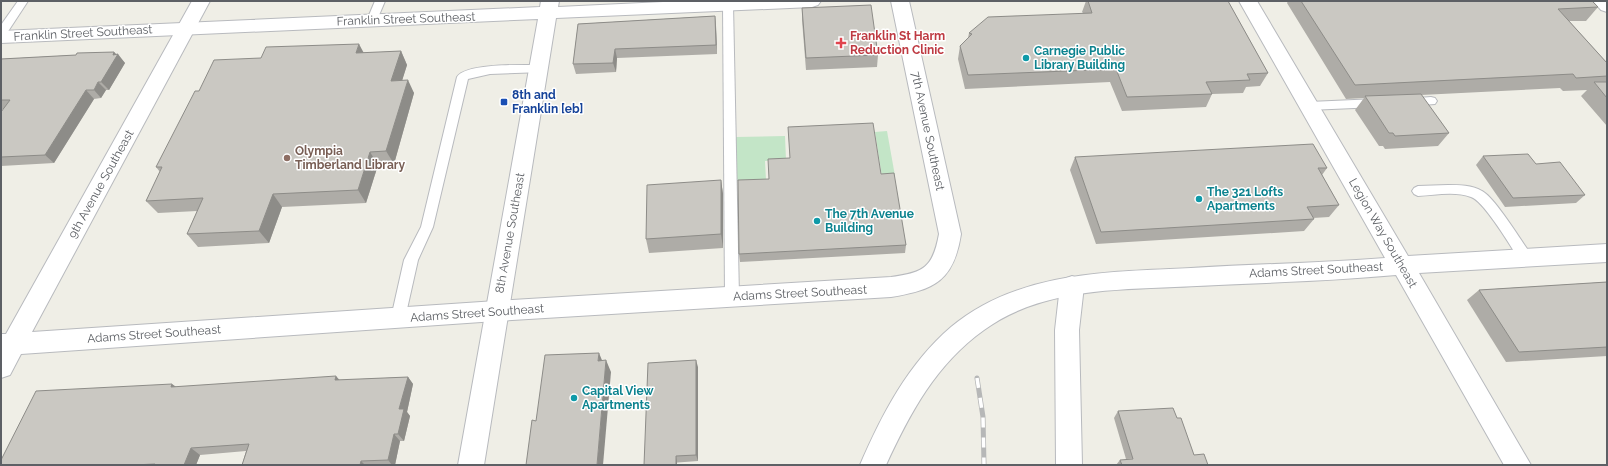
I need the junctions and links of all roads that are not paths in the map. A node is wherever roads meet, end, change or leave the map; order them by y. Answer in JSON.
{"nodes":[{"id":1,"x":23,"y":1,"type":"edge"},
{"id":2,"x":201,"y":1,"type":"edge"},
{"id":3,"x":380,"y":1,"type":"edge"},
{"id":4,"x":812,"y":1,"type":"edge"},
{"id":5,"x":900,"y":1,"type":"edge"},
{"id":6,"x":1248,"y":1,"type":"edge"},
{"id":7,"x":1602,"y":1,"type":"edge"},
{"id":8,"x":728,"y":4,"type":"junction"},
{"id":9,"x":1607,"y":6,"type":"edge"},
{"id":10,"x":549,"y":7,"type":"edge"},
{"id":11,"x":372,"y":20,"type":"junction"},
{"id":12,"x":186,"y":28,"type":"junction"},
{"id":13,"x":1,"y":33,"type":"edge"},
{"id":14,"x":1,"y":36,"type":"edge"},
{"id":15,"x":539,"y":69,"type":"junction"},
{"id":16,"x":1431,"y":101,"type":"edge"},
{"id":17,"x":1309,"y":106,"type":"junction"},
{"id":18,"x":1418,"y":191,"type":"dead end"},
{"id":19,"x":1607,"y":253,"type":"edge"},
{"id":20,"x":1525,"y":257,"type":"junction"},
{"id":21,"x":944,"y":261,"type":"joint"},
{"id":22,"x":1402,"y":265,"type":"junction"},
{"id":23,"x":1072,"y":286,"type":"junction"},
{"id":24,"x":732,"y":297,"type":"junction"},
{"id":25,"x":496,"y":311,"type":"junction"},
{"id":26,"x":398,"y":318,"type":"junction"},
{"id":27,"x":7,"y":344,"type":"edge"},
{"id":28,"x":1,"y":367,"type":"edge"},
{"id":29,"x":471,"y":465,"type":"edge"},
{"id":30,"x":872,"y":465,"type":"edge"},
{"id":31,"x":1069,"y":465,"type":"edge"},
{"id":32,"x":1518,"y":465,"type":"edge"}],
"edges":[{"from":1,"to":13,"type":"lane"},
{"from":2,"to":12,"type":"street","name":"9th Avenue Southeast"},
{"from":3,"to":11,"type":"lane"},
{"from":4,"to":8,"type":"street","name":"Franklin Street Southeast"},
{"from":5,"to":21,"type":"street","name":"7th Avenue Southeast"},
{"from":6,"to":17,"type":"street","name":"Legion Way Southeast"},
{"from":7,"to":9,"type":"street"},
{"from":8,"to":10,"type":"street","name":"Franklin Street Southeast"},
{"from":8,"to":24,"type":"lane"},
{"from":10,"to":11,"type":"street","name":"Franklin Street Southeast"},
{"from":10,"to":15,"type":"street","name":"8th Avenue Southeast"},
{"from":11,"to":12,"type":"street","name":"Franklin Street Southeast"},
{"from":12,"to":14,"type":"street","name":"Franklin Street Southeast"},
{"from":12,"to":27,"type":"street","name":"9th Avenue Southeast"},
{"from":15,"to":25,"type":"street","name":"8th Avenue Southeast"},
{"from":15,"to":26,"type":"lane"},
{"from":16,"to":17,"type":"lane"},
{"from":17,"to":22,"type":"street","name":"Legion Way Southeast"},
{"from":18,"to":20,"type":"lane"},
{"from":19,"to":20,"type":"street","name":"Adams Street Southeast"},
{"from":20,"to":22,"type":"street","name":"Adams Street Southeast"},
{"from":21,"to":24,"type":"street","name":"Adams Street Southeast"},
{"from":22,"to":23,"type":"street","name":"Adams Street Southeast"},
{"from":22,"to":32,"type":"street","name":"Legion Way Southeast"},
{"from":23,"to":30,"type":"street","name":"Adams Street Southeast"},
{"from":23,"to":31,"type":"street"},
{"from":24,"to":25,"type":"street","name":"Adams Street Southeast"},
{"from":25,"to":26,"type":"street","name":"Adams Street Southeast"},
{"from":25,"to":29,"type":"street","name":"8th Avenue Southeast"},
{"from":26,"to":27,"type":"street","name":"Adams Street Southeast"},
{"from":27,"to":28,"type":"street","name":"9th Avenue Southeast"}]}
